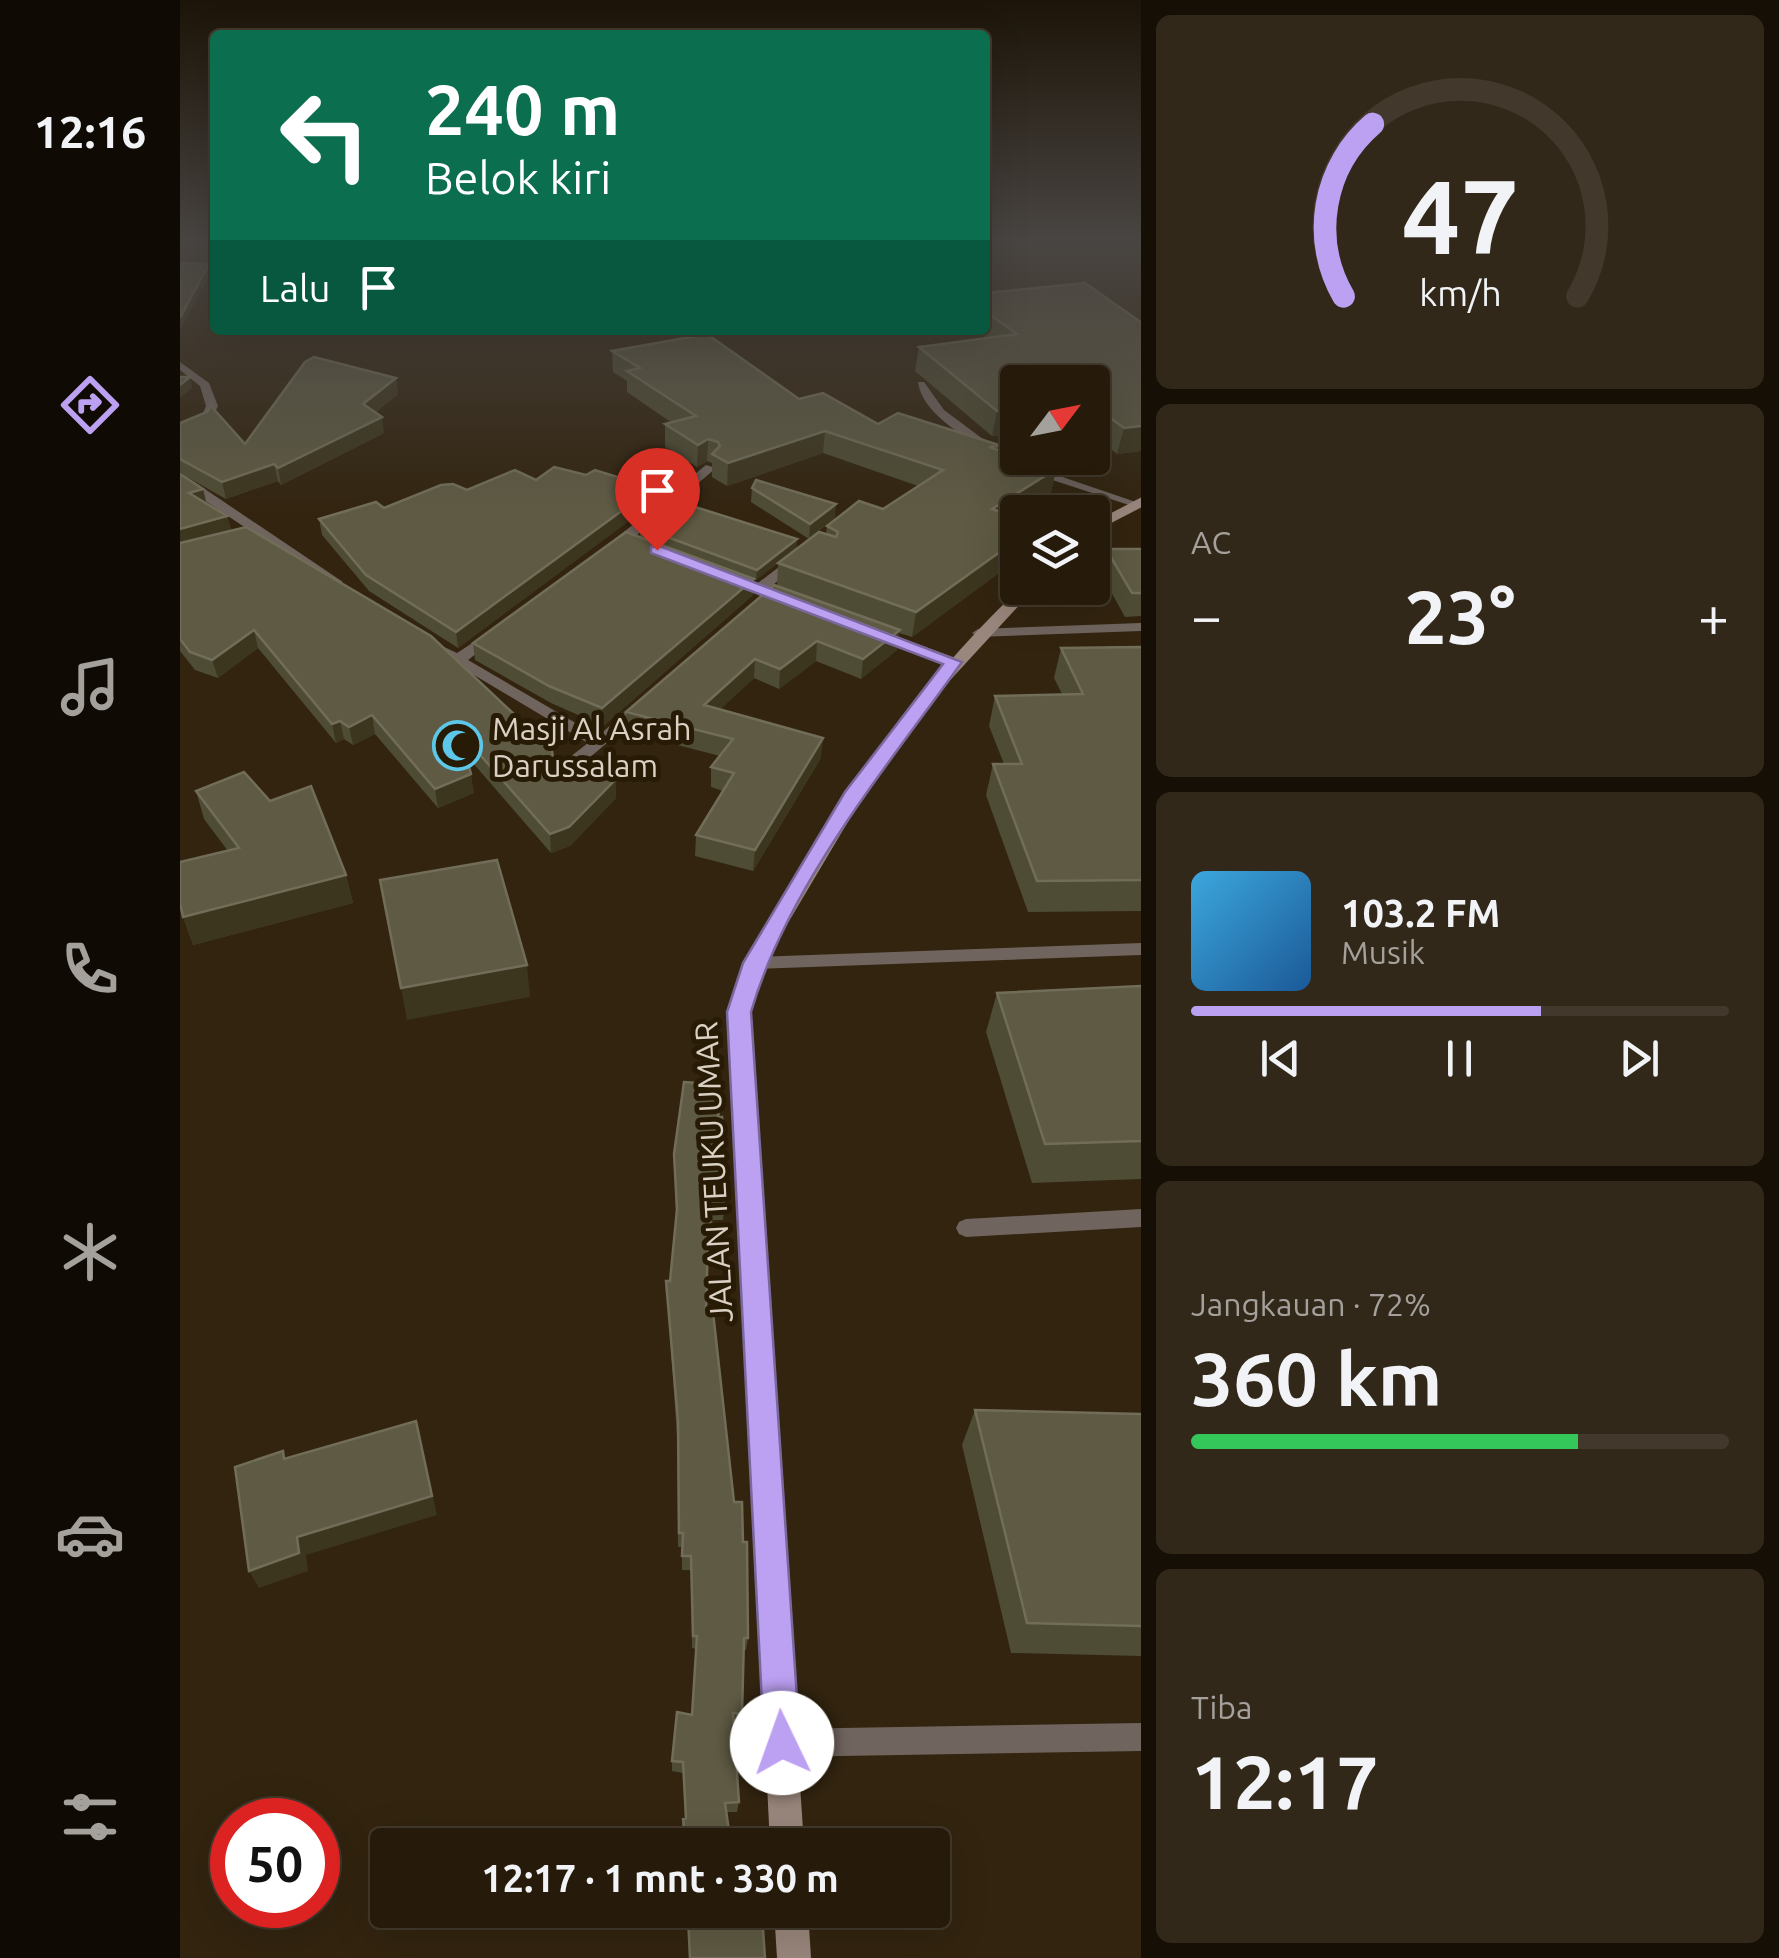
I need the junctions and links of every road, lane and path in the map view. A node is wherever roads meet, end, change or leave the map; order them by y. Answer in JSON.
{"nodes":[{"id":1,"x":180,"y":365,"type":"edge"},
{"id":2,"x":922,"y":384,"type":"dead end"},
{"id":3,"x":180,"y":433,"type":"edge"},
{"id":4,"x":1000,"y":455,"type":"edge"},
{"id":5,"x":710,"y":468,"type":"edge"},
{"id":6,"x":1052,"y":475,"type":"edge"},
{"id":7,"x":180,"y":478,"type":"edge"},
{"id":8,"x":1139,"y":502,"type":"edge"},
{"id":9,"x":1110,"y":519,"type":"edge"},
{"id":10,"x":263,"y":532,"type":"junction"},
{"id":11,"x":246,"y":536,"type":"edge"},
{"id":12,"x":624,"y":539,"type":"junction"},
{"id":13,"x":640,"y":544,"type":"edge"},
{"id":14,"x":610,"y":549,"type":"edge"},
{"id":15,"x":806,"y":552,"type":"edge"},
{"id":16,"x":742,"y":582,"type":"edge"},
{"id":17,"x":356,"y":595,"type":"edge"},
{"id":18,"x":1009,"y":605,"type":"edge"},
{"id":19,"x":504,"y":627,"type":"edge"},
{"id":20,"x":1141,"y":627,"type":"edge"},
{"id":21,"x":862,"y":628,"type":"edge"},
{"id":22,"x":978,"y":633,"type":"junction"},
{"id":23,"x":413,"y":634,"type":"edge"},
{"id":24,"x":458,"y":660,"type":"junction"},
{"id":25,"x":954,"y":662,"type":"junction"},
{"id":26,"x":660,"y":691,"type":"edge"},
{"id":27,"x":599,"y":743,"type":"junction"},
{"id":28,"x":563,"y":771,"type":"edge"},
{"id":29,"x":1141,"y":949,"type":"edge"},
{"id":30,"x":754,"y":963,"type":"junction"},
{"id":31,"x":1141,"y":1218,"type":"edge"},
{"id":32,"x":966,"y":1228,"type":"dead end"},
{"id":33,"x":1141,"y":1738,"type":"edge"},
{"id":34,"x":782,"y":1743,"type":"junction"},
{"id":35,"x":787,"y":1828,"type":"edge"},
{"id":36,"x":792,"y":1928,"type":"edge"},
{"id":37,"x":794,"y":1958,"type":"edge"}],
"edges":[{"from":1,"to":3,"type":"street"},
{"from":2,"to":4,"type":"lane"},
{"from":5,"to":12,"type":"street"},
{"from":6,"to":8,"type":"lane"},
{"from":7,"to":10,"type":"street"},
{"from":8,"to":9,"type":"main road"},
{"from":10,"to":11,"type":"street"},
{"from":10,"to":17,"type":"street"},
{"from":12,"to":13,"type":"street"},
{"from":12,"to":14,"type":"street"},
{"from":15,"to":16,"type":"street"},
{"from":18,"to":22,"type":"main road","name":"JALAN TEUKU UMAR"},
{"from":19,"to":24,"type":"street"},
{"from":20,"to":22,"type":"lane"},
{"from":21,"to":25,"type":"street"},
{"from":22,"to":25,"type":"main road","name":"JALAN TEUKU UMAR"},
{"from":23,"to":24,"type":"street"},
{"from":24,"to":27,"type":"street"},
{"from":25,"to":30,"type":"main road","name":"JALAN TEUKU UMAR"},
{"from":26,"to":27,"type":"street"},
{"from":27,"to":28,"type":"street"},
{"from":29,"to":30,"type":"lane"},
{"from":30,"to":34,"type":"main road","name":"JALAN TEUKU UMAR"},
{"from":31,"to":32,"type":"lane"},
{"from":33,"to":34,"type":"lane"},
{"from":34,"to":35,"type":"main road","name":"JALAN TEUKU UMAR"},
{"from":36,"to":37,"type":"main road"}]}
